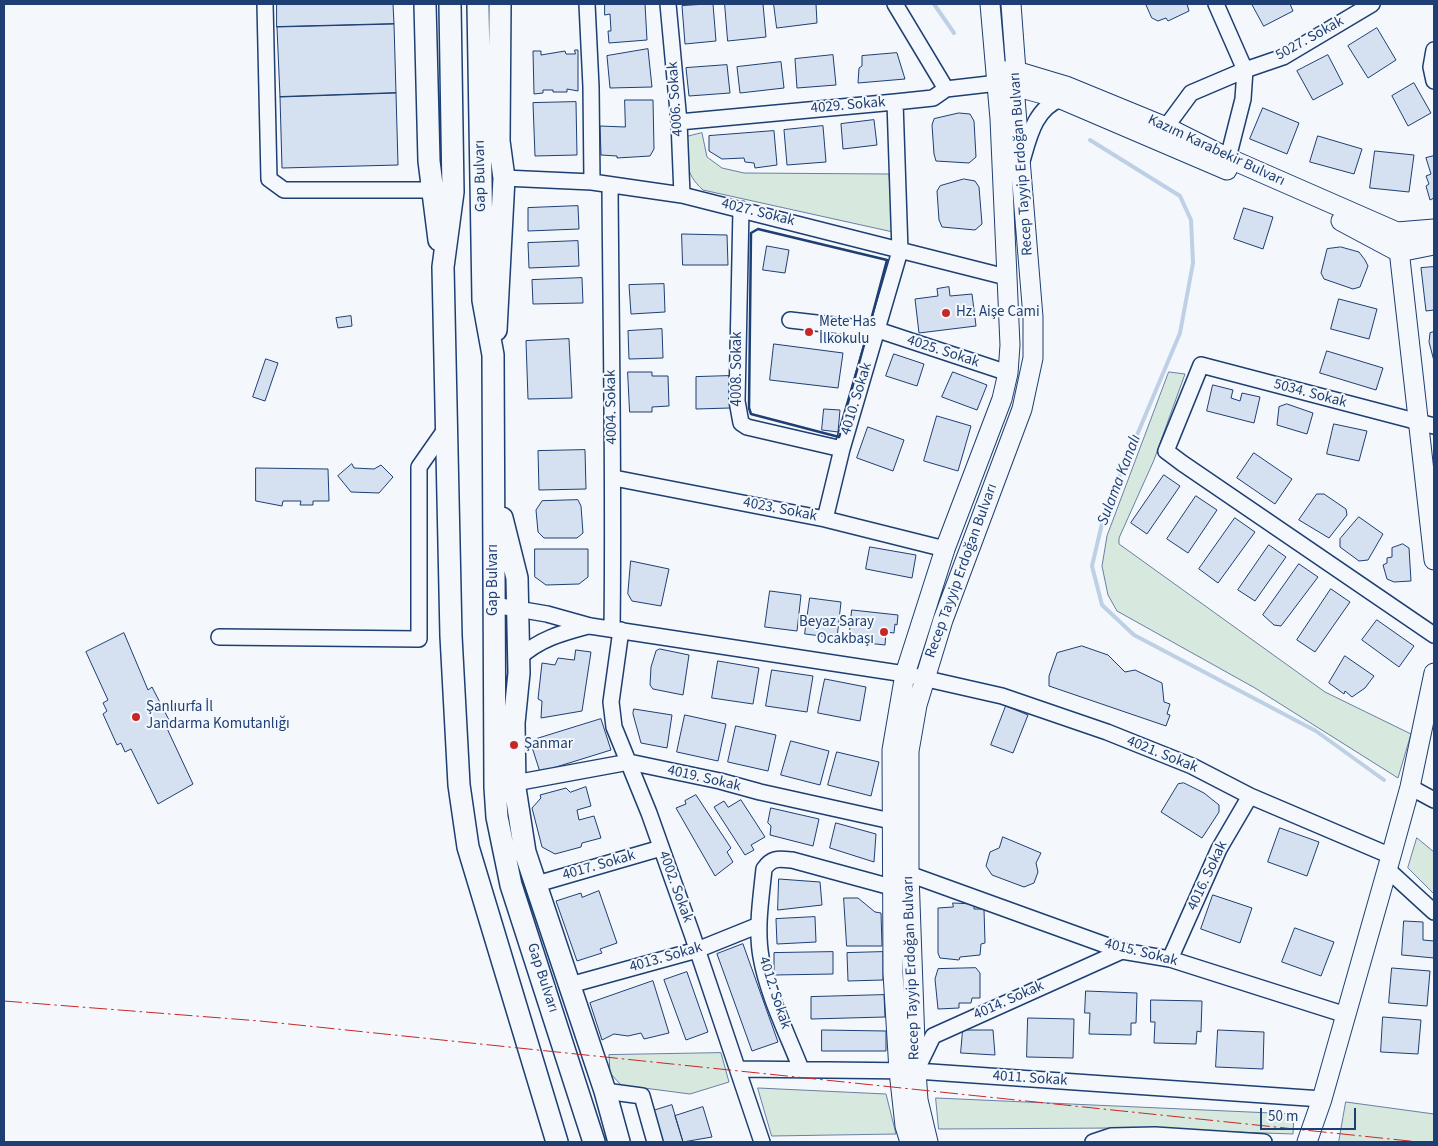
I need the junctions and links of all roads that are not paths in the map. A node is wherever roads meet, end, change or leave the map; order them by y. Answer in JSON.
{"nodes":[{"id":1,"x":265,"y":4,"type":"edge"},
{"id":2,"x":425,"y":4,"type":"edge"},
{"id":3,"x":450,"y":4,"type":"edge"},
{"id":4,"x":478,"y":4,"type":"edge"},
{"id":5,"x":500,"y":4,"type":"edge"},
{"id":6,"x":586,"y":4,"type":"edge"},
{"id":7,"x":668,"y":4,"type":"edge"},
{"id":8,"x":895,"y":4,"type":"edge"},
{"id":9,"x":990,"y":4,"type":"edge"},
{"id":10,"x":1011,"y":4,"type":"edge"},
{"id":11,"x":1216,"y":4,"type":"edge"},
{"id":12,"x":1372,"y":4,"type":"edge"},
{"id":13,"x":1434,"y":50,"type":"edge"},
{"id":14,"x":1245,"y":70,"type":"junction"},
{"id":15,"x":1006,"y":78,"type":"junction"},
{"id":16,"x":1434,"y":81,"type":"edge"},
{"id":17,"x":946,"y":89,"type":"junction"},
{"id":18,"x":1061,"y":99,"type":"junction"},
{"id":19,"x":895,"y":102,"type":"junction"},
{"id":20,"x":678,"y":122,"type":"junction"},
{"id":21,"x":1166,"y":127,"type":"junction"},
{"id":22,"x":1021,"y":162,"type":"junction"},
{"id":23,"x":1228,"y":164,"type":"junction"},
{"id":24,"x":504,"y":178,"type":"junction"},
{"id":25,"x":592,"y":182,"type":"junction"},
{"id":26,"x":610,"y":186,"type":"junction"},
{"id":27,"x":431,"y":190,"type":"junction"},
{"id":28,"x":682,"y":195,"type":"junction"},
{"id":29,"x":741,"y":209,"type":"junction"},
{"id":30,"x":1434,"y":229,"type":"edge"},
{"id":31,"x":1397,"y":232,"type":"junction"},
{"id":32,"x":1434,"y":245,"type":"edge"},
{"id":33,"x":900,"y":251,"type":"junction"},
{"id":34,"x":1399,"y":252,"type":"junction"},
{"id":35,"x":443,"y":267,"type":"junction"},
{"id":36,"x":1006,"y":277,"type":"junction"},
{"id":37,"x":790,"y":320,"type":"dead end"},
{"id":38,"x":878,"y":330,"type":"junction"},
{"id":39,"x":493,"y":355,"type":"junction"},
{"id":40,"x":1008,"y":373,"type":"junction"},
{"id":41,"x":1426,"y":424,"type":"edge"},
{"id":42,"x":447,"y":427,"type":"junction"},
{"id":43,"x":842,"y":449,"type":"junction"},
{"id":44,"x":614,"y":478,"type":"junction"},
{"id":45,"x":494,"y":485,"type":"junction"},
{"id":46,"x":825,"y":519,"type":"junction"},
{"id":47,"x":945,"y":549,"type":"junction"},
{"id":48,"x":1434,"y":560,"type":"edge"},
{"id":49,"x":494,"y":605,"type":"junction"},
{"id":50,"x":517,"y":609,"type":"junction"},
{"id":51,"x":590,"y":626,"type":"junction"},
{"id":52,"x":616,"y":629,"type":"junction"},
{"id":53,"x":1434,"y":635,"type":"edge"},
{"id":54,"x":220,"y":637,"type":"dead end"},
{"id":55,"x":519,"y":658,"type":"junction"},
{"id":56,"x":1434,"y":673,"type":"edge"},
{"id":57,"x":905,"y":674,"type":"junction"},
{"id":58,"x":924,"y":678,"type":"junction"},
{"id":59,"x":629,"y":762,"type":"junction"},
{"id":60,"x":515,"y":783,"type":"junction"},
{"id":61,"x":1410,"y":787,"type":"junction"},
{"id":62,"x":1250,"y":796,"type":"junction"},
{"id":63,"x":1434,"y":800,"type":"edge"},
{"id":64,"x":891,"y":821,"type":"junction"},
{"id":65,"x":661,"y":848,"type":"junction"},
{"id":66,"x":525,"y":852,"type":"junction"},
{"id":67,"x":1389,"y":862,"type":"junction"},
{"id":68,"x":909,"y":874,"type":"junction"},
{"id":69,"x":537,"y":884,"type":"junction"},
{"id":70,"x":891,"y":887,"type":"junction"},
{"id":71,"x":1434,"y":912,"type":"edge"},
{"id":72,"x":521,"y":913,"type":"junction"},
{"id":73,"x":759,"y":925,"type":"junction"},
{"id":74,"x":697,"y":950,"type":"junction"},
{"id":75,"x":1122,"y":951,"type":"junction"},
{"id":76,"x":1170,"y":958,"type":"junction"},
{"id":77,"x":570,"y":985,"type":"junction"},
{"id":78,"x":1346,"y":1016,"type":"junction"},
{"id":79,"x":738,"y":1069,"type":"junction"},
{"id":80,"x":801,"y":1070,"type":"junction"},
{"id":81,"x":908,"y":1071,"type":"junction"},
{"id":82,"x":605,"y":1091,"type":"junction"},
{"id":83,"x":1322,"y":1099,"type":"junction"},
{"id":84,"x":557,"y":1142,"type":"edge"},
{"id":85,"x":594,"y":1142,"type":"edge"},
{"id":86,"x":619,"y":1142,"type":"edge"},
{"id":87,"x":655,"y":1142,"type":"edge"},
{"id":88,"x":762,"y":1142,"type":"edge"},
{"id":89,"x":910,"y":1142,"type":"edge"},
{"id":90,"x":928,"y":1142,"type":"edge"},
{"id":91,"x":1093,"y":1142,"type":"edge"},
{"id":92,"x":1264,"y":1142,"type":"edge"},
{"id":93,"x":1307,"y":1142,"type":"edge"}],
"edges":[{"from":1,"to":27,"type":"street"},
{"from":2,"to":27,"type":"highway"},
{"from":3,"to":35,"type":"highway","name":"Gap Bulvarı"},
{"from":4,"to":39,"type":"highway","name":"Gap Bulvarı"},
{"from":5,"to":24,"type":"highway"},
{"from":6,"to":25,"type":"street"},
{"from":7,"to":20,"type":"street","name":"4006. Sokak"},
{"from":8,"to":17,"type":"street"},
{"from":9,"to":15,"type":"main road","name":"Recep Tayyip Erdoğan Bulvarı"},
{"from":10,"to":15,"type":"main road","name":"Recep Tayyip Erdoğan Bulvarı"},
{"from":11,"to":14,"type":"street"},
{"from":12,"to":14,"type":"street","name":"5027. Sokak"},
{"from":13,"to":16,"type":"street"},
{"from":14,"to":21,"type":"street","name":"5027. Sokak"},
{"from":14,"to":23,"type":"street"},
{"from":15,"to":17,"type":"street","name":"4029. Sokak"},
{"from":15,"to":18,"type":"main road","name":"Kazım Karabekir Bulvarı"},
{"from":15,"to":21,"type":"main road","name":"Kazım Karabekir Bulvarı"},
{"from":15,"to":22,"type":"main road","name":"Recep Tayyip Erdoğan Bulvarı"},
{"from":15,"to":36,"type":"main road","name":"Recep Tayyip Erdoğan Bulvarı"},
{"from":17,"to":19,"type":"street","name":"4029. Sokak"},
{"from":18,"to":22,"type":"street"},
{"from":18,"to":23,"type":"main road","name":"Kazım Karabekir Bulvarı"},
{"from":19,"to":20,"type":"street","name":"4029. Sokak"},
{"from":19,"to":33,"type":"street","name":"4010. Sokak"},
{"from":20,"to":28,"type":"street","name":"4006. Sokak"},
{"from":21,"to":23,"type":"main road","name":"Kazım Karabekir Bulvarı"},
{"from":22,"to":58,"type":"main road","name":"Recep Tayyip Erdoğan Bulvarı"},
{"from":23,"to":31,"type":"main road","name":"Kazım Karabekir Bulvarı"},
{"from":23,"to":34,"type":"main road","name":"Kazım Karabekir Bulvarı"},
{"from":24,"to":25,"type":"street","name":"4027. Sokak"},
{"from":24,"to":39,"type":"highway"},
{"from":25,"to":26,"type":"street","name":"4027. Sokak"},
{"from":26,"to":28,"type":"street","name":"4027. Sokak"},
{"from":26,"to":44,"type":"street","name":"4004. Sokak"},
{"from":27,"to":35,"type":"highway"},
{"from":28,"to":29,"type":"street","name":"4027. Sokak"},
{"from":29,"to":33,"type":"street","name":"4027. Sokak"},
{"from":29,"to":43,"type":"street","name":"4008. Sokak"},
{"from":30,"to":31,"type":"main road","name":"Kazım Karabekir Bulvarı"},
{"from":31,"to":34,"type":"main road"},
{"from":32,"to":34,"type":"main road"},
{"from":33,"to":36,"type":"street","name":"4027. Sokak"},
{"from":33,"to":38,"type":"street","name":"4010. Sokak"},
{"from":34,"to":41,"type":"main road"},
{"from":35,"to":42,"type":"highway","name":"Gap Bulvarı"},
{"from":36,"to":40,"type":"main road","name":"Recep Tayyip Erdoğan Bulvarı"},
{"from":37,"to":38,"type":"street","name":"4025. Sokak"},
{"from":38,"to":40,"type":"street","name":"4025. Sokak"},
{"from":38,"to":43,"type":"street","name":"4010. Sokak"},
{"from":39,"to":45,"type":"highway","name":"Gap Bulvarı"},
{"from":40,"to":47,"type":"main road","name":"Recep Tayyip Erdoğan Bulvarı"},
{"from":41,"to":48,"type":"main road"},
{"from":41,"to":53,"type":"street","name":"5034. Sokak"},
{"from":42,"to":54,"type":"street"},
{"from":42,"to":84,"type":"highway","name":"Gap Bulvarı"},
{"from":43,"to":46,"type":"street","name":"4010. Sokak"},
{"from":44,"to":46,"type":"street","name":"4023. Sokak"},
{"from":44,"to":52,"type":"street","name":"4004. Sokak"},
{"from":45,"to":49,"type":"highway","name":"Gap Bulvarı"},
{"from":45,"to":50,"type":"highway"},
{"from":46,"to":47,"type":"street","name":"4023. Sokak"},
{"from":47,"to":57,"type":"main road","name":"Recep Tayyip Erdoğan Bulvarı"},
{"from":49,"to":50,"type":"street","name":"4021. Sokak"},
{"from":49,"to":72,"type":"highway","name":"Gap Bulvarı"},
{"from":50,"to":51,"type":"street","name":"4021. Sokak"},
{"from":50,"to":55,"type":"highway"},
{"from":51,"to":52,"type":"street","name":"4021. Sokak"},
{"from":51,"to":55,"type":"street"},
{"from":52,"to":57,"type":"street","name":"4021. Sokak"},
{"from":52,"to":59,"type":"street","name":"4002. Sokak"},
{"from":55,"to":60,"type":"highway"},
{"from":56,"to":61,"type":"main road"},
{"from":57,"to":58,"type":"street","name":"4021. Sokak"},
{"from":57,"to":64,"type":"main road","name":"Recep Tayyip Erdoğan Bulvarı"},
{"from":58,"to":62,"type":"street","name":"4021. Sokak"},
{"from":58,"to":68,"type":"main road","name":"Recep Tayyip Erdoğan Bulvarı"},
{"from":59,"to":60,"type":"street","name":"4019. Sokak"},
{"from":59,"to":64,"type":"street","name":"4019. Sokak"},
{"from":59,"to":65,"type":"street","name":"4002. Sokak"},
{"from":60,"to":66,"type":"highway"},
{"from":61,"to":63,"type":"street"},
{"from":61,"to":67,"type":"main road"},
{"from":62,"to":67,"type":"street","name":"4021. Sokak"},
{"from":62,"to":76,"type":"street","name":"4016. Sokak"},
{"from":64,"to":70,"type":"main road","name":"Recep Tayyip Erdoğan Bulvarı"},
{"from":65,"to":69,"type":"street","name":"4017. Sokak"},
{"from":65,"to":74,"type":"street","name":"4002. Sokak"},
{"from":66,"to":69,"type":"highway"},
{"from":66,"to":72,"type":"street"},
{"from":67,"to":71,"type":"street","name":"4021. Sokak"},
{"from":67,"to":78,"type":"main road"},
{"from":68,"to":75,"type":"street","name":"4015. Sokak"},
{"from":68,"to":81,"type":"main road","name":"Recep Tayyip Erdoğan Bulvarı"},
{"from":69,"to":77,"type":"highway"},
{"from":70,"to":73,"type":"street","name":"4012. Sokak"},
{"from":70,"to":81,"type":"main road","name":"Recep Tayyip Erdoğan Bulvarı"},
{"from":72,"to":85,"type":"highway","name":"Gap Bulvarı"},
{"from":73,"to":74,"type":"street","name":"4013. Sokak"},
{"from":73,"to":80,"type":"street","name":"4012. Sokak"},
{"from":74,"to":77,"type":"street","name":"4013. Sokak"},
{"from":74,"to":79,"type":"street","name":"4002. Sokak"},
{"from":75,"to":76,"type":"street","name":"4015. Sokak"},
{"from":75,"to":81,"type":"street","name":"4014. Sokak"},
{"from":76,"to":78,"type":"street","name":"4015. Sokak"},
{"from":77,"to":82,"type":"highway"},
{"from":78,"to":83,"type":"main road"},
{"from":79,"to":80,"type":"street","name":"4011. Sokak"},
{"from":79,"to":88,"type":"street","name":"4002. Sokak"},
{"from":80,"to":81,"type":"street","name":"4011. Sokak"},
{"from":81,"to":83,"type":"street","name":"4011. Sokak"},
{"from":81,"to":89,"type":"main road","name":"Recep Tayyip Erdoğan Bulvarı"},
{"from":81,"to":90,"type":"main road","name":"Recep Tayyip Erdoğan Bulvarı"},
{"from":82,"to":86,"type":"highway"},
{"from":82,"to":87,"type":"street"},
{"from":83,"to":93,"type":"main road"},
{"from":91,"to":92,"type":"street"}]}
